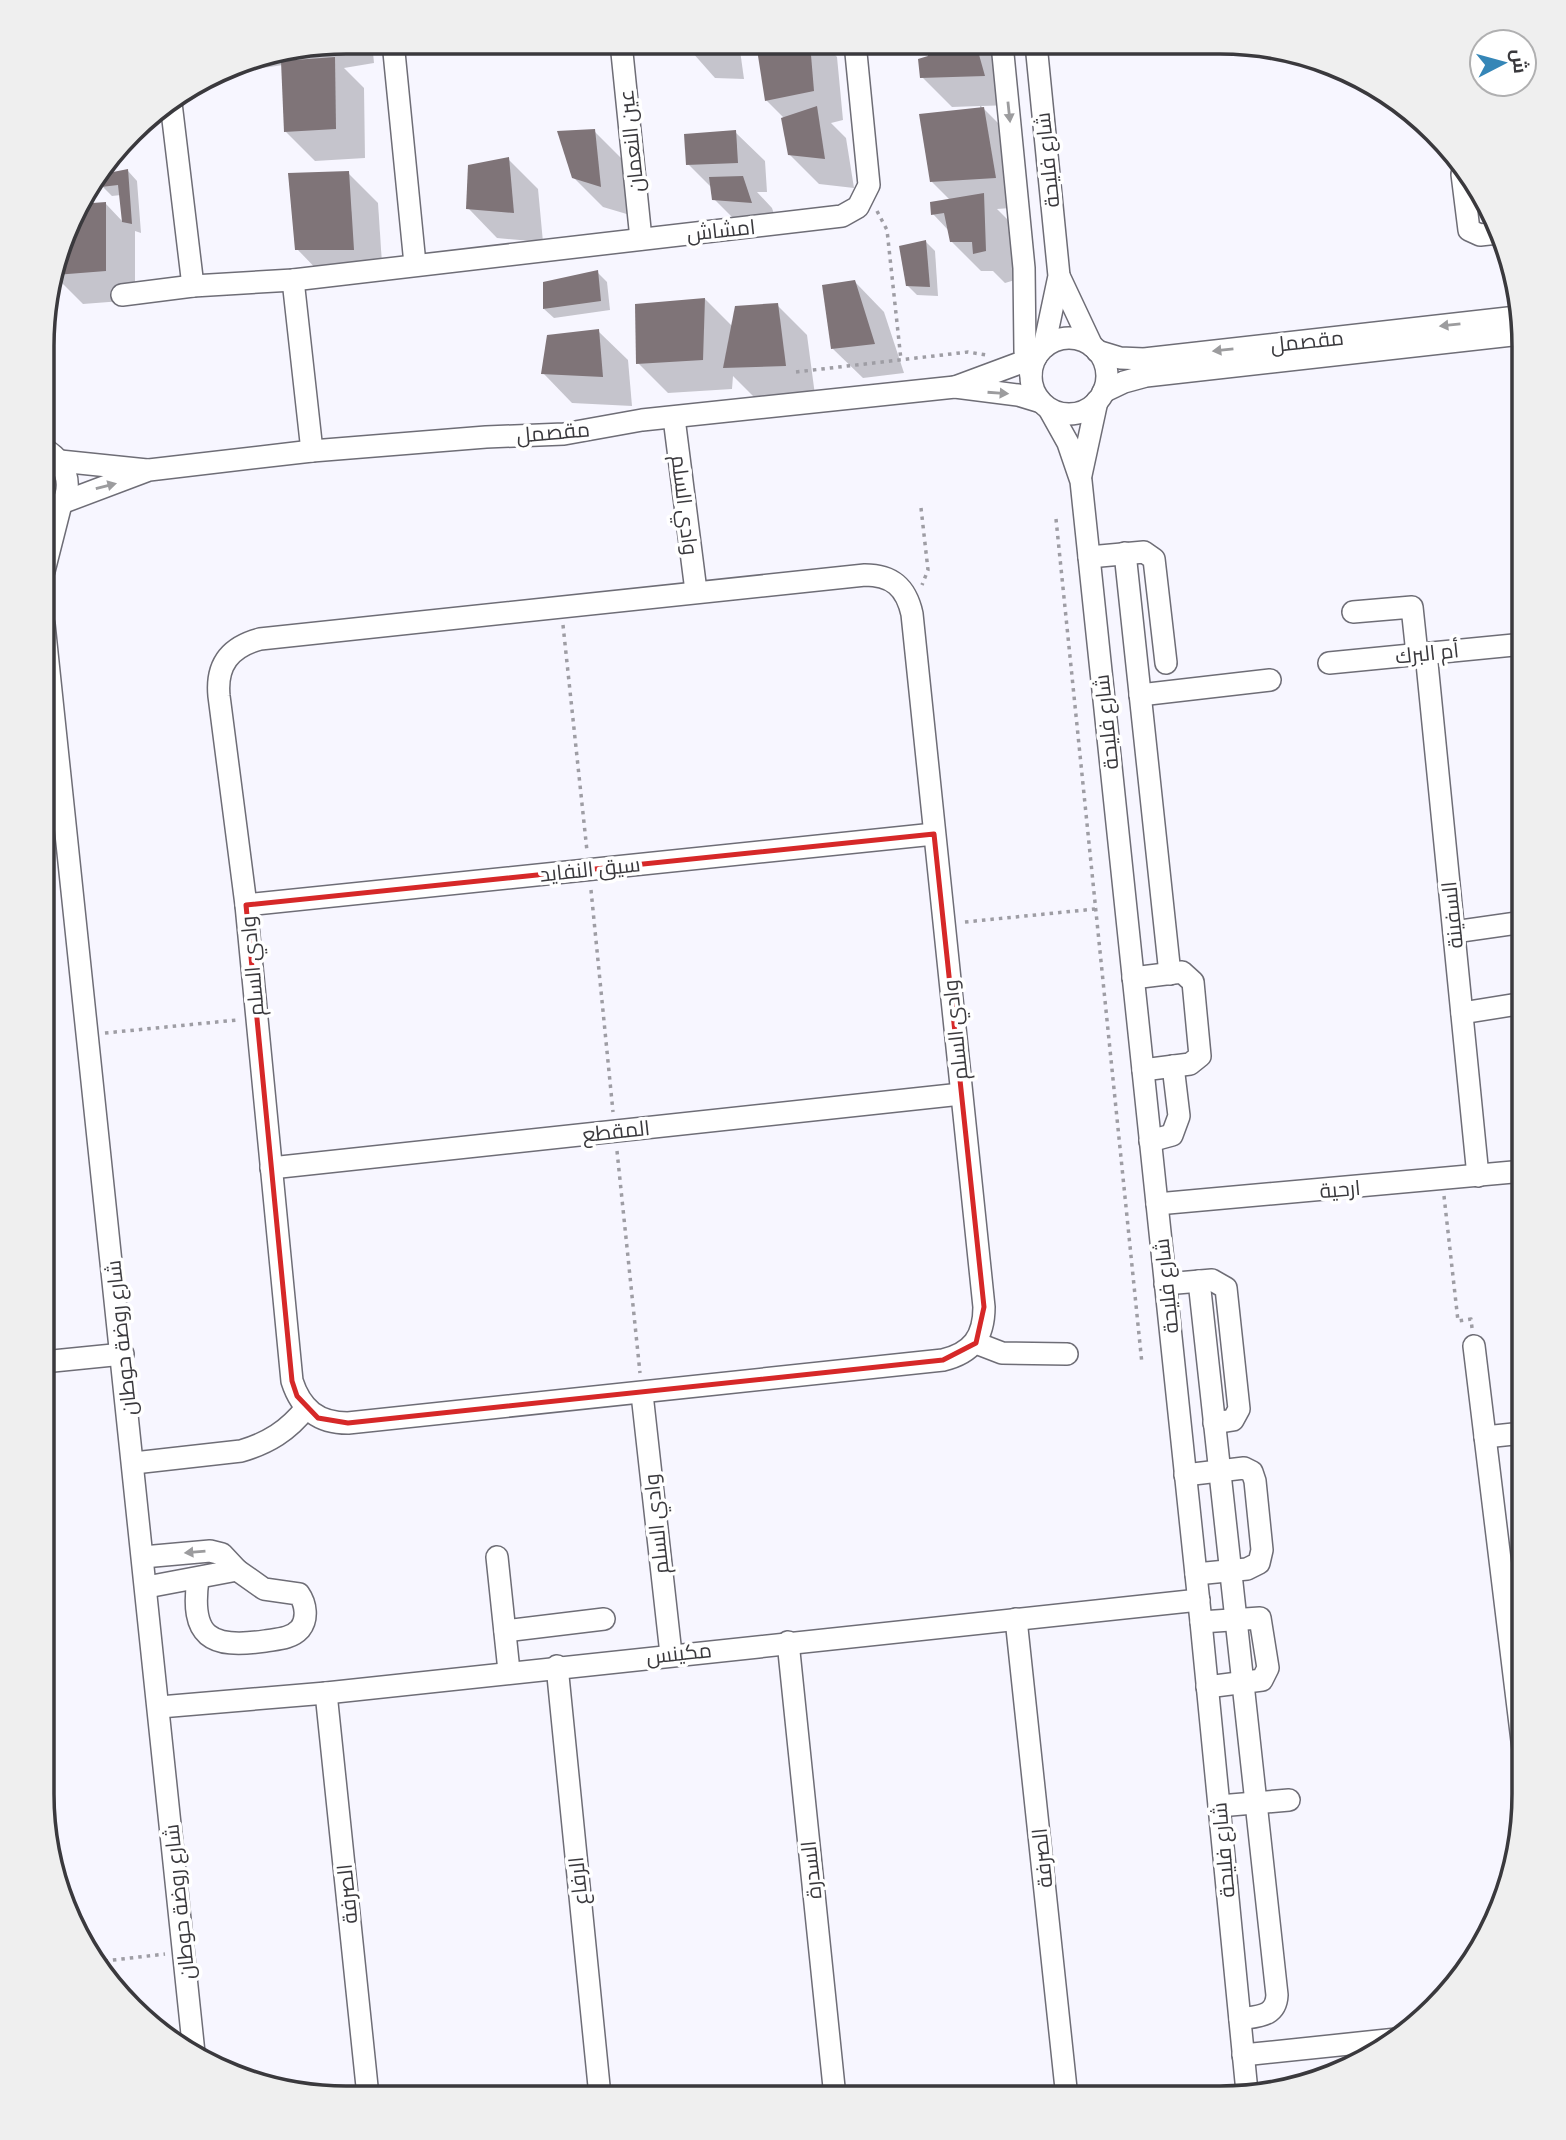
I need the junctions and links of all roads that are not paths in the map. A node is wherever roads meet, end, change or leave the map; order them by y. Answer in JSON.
{"nodes":[{"id":1,"x":394,"y":54,"type":"edge"},
{"id":2,"x":622,"y":54,"type":"edge"},
{"id":3,"x":856,"y":54,"type":"edge"},
{"id":4,"x":1003,"y":54,"type":"edge"},
{"id":5,"x":1037,"y":54,"type":"edge"},
{"id":6,"x":172,"y":111,"type":"edge"},
{"id":7,"x":1463,"y":184,"type":"edge"},
{"id":8,"x":1490,"y":234,"type":"edge"},
{"id":9,"x":641,"y":239,"type":"junction"},
{"id":10,"x":415,"y":264,"type":"junction"},
{"id":11,"x":1059,"y":276,"type":"junction"},
{"id":12,"x":293,"y":280,"type":"junction"},
{"id":13,"x":193,"y":286,"type":"junction"},
{"id":14,"x":122,"y":295,"type":"dead end"},
{"id":15,"x":1510,"y":318,"type":"edge"},
{"id":16,"x":1511,"y":335,"type":"edge"},
{"id":17,"x":1094,"y":348,"type":"junction"},
{"id":18,"x":1034,"y":360,"type":"junction"},
{"id":19,"x":955,"y":387,"type":"junction"},
{"id":20,"x":1100,"y":396,"type":"junction"},
{"id":21,"x":1045,"y":405,"type":"junction"},
{"id":22,"x":674,"y":418,"type":"junction"},
{"id":23,"x":54,"y":451,"type":"edge"},
{"id":24,"x":312,"y":451,"type":"junction"},
{"id":25,"x":54,"y":457,"type":"edge"},
{"id":26,"x":149,"y":470,"type":"junction"},
{"id":27,"x":1081,"y":481,"type":"junction"},
{"id":28,"x":56,"y":510,"type":"edge"},
{"id":29,"x":1125,"y":554,"type":"junction"},
{"id":30,"x":1089,"y":557,"type":"junction"},
{"id":31,"x":696,"y":591,"type":"junction"},
{"id":32,"x":1353,"y":612,"type":"dead end"},
{"id":33,"x":1512,"y":645,"type":"edge"},
{"id":34,"x":1422,"y":654,"type":"junction"},
{"id":35,"x":1166,"y":663,"type":"dead end"},
{"id":36,"x":1329,"y":663,"type":"dead end"},
{"id":37,"x":1270,"y":680,"type":"dead end"},
{"id":38,"x":1140,"y":690,"type":"junction"},
{"id":39,"x":1102,"y":691,"type":"junction"},
{"id":40,"x":54,"y":715,"type":"edge"},
{"id":41,"x":1149,"y":779,"type":"junction"},
{"id":42,"x":1112,"y":783,"type":"junction"},
{"id":43,"x":934,"y":834,"type":"junction"},
{"id":44,"x":1158,"y":870,"type":"junction"},
{"id":45,"x":1122,"y":875,"type":"junction"},
{"id":46,"x":246,"y":905,"type":"junction"},
{"id":47,"x":1512,"y":924,"type":"edge"},
{"id":48,"x":1454,"y":932,"type":"junction"},
{"id":49,"x":1170,"y":974,"type":"junction"},
{"id":50,"x":1133,"y":978,"type":"junction"},
{"id":51,"x":1512,"y":1005,"type":"edge"},
{"id":52,"x":1462,"y":1013,"type":"junction"},
{"id":53,"x":1173,"y":1066,"type":"junction"},
{"id":54,"x":1143,"y":1070,"type":"junction"},
{"id":55,"x":961,"y":1094,"type":"junction"},
{"id":56,"x":1150,"y":1141,"type":"junction"},
{"id":57,"x":271,"y":1168,"type":"junction"},
{"id":58,"x":1512,"y":1172,"type":"edge"},
{"id":59,"x":1478,"y":1176,"type":"junction"},
{"id":60,"x":1157,"y":1204,"type":"junction"},
{"id":61,"x":1165,"y":1284,"type":"junction"},
{"id":62,"x":976,"y":1343,"type":"junction"},
{"id":63,"x":1474,"y":1346,"type":"road end"},
{"id":64,"x":123,"y":1354,"type":"junction"},
{"id":65,"x":1067,"y":1354,"type":"dead end"},
{"id":66,"x":54,"y":1361,"type":"edge"},
{"id":67,"x":642,"y":1394,"type":"junction"},
{"id":68,"x":306,"y":1408,"type":"junction"},
{"id":69,"x":1512,"y":1434,"type":"edge"},
{"id":70,"x":1485,"y":1437,"type":"junction"},
{"id":71,"x":134,"y":1463,"type":"junction"},
{"id":72,"x":1219,"y":1471,"type":"junction"},
{"id":73,"x":1185,"y":1475,"type":"junction"},
{"id":74,"x":144,"y":1557,"type":"junction"},
{"id":75,"x":497,"y":1557,"type":"dead end"},
{"id":76,"x":237,"y":1570,"type":"junction"},
{"id":77,"x":1229,"y":1571,"type":"junction"},
{"id":78,"x":1196,"y":1574,"type":"junction"},
{"id":79,"x":198,"y":1578,"type":"junction"},
{"id":80,"x":147,"y":1587,"type":"junction"},
{"id":81,"x":1199,"y":1600,"type":"junction"},
{"id":82,"x":1235,"y":1618,"type":"junction"},
{"id":83,"x":604,"y":1619,"type":"dead end"},
{"id":84,"x":1016,"y":1619,"type":"junction"},
{"id":85,"x":1201,"y":1622,"type":"junction"},
{"id":86,"x":505,"y":1631,"type":"junction"},
{"id":87,"x":788,"y":1642,"type":"junction"},
{"id":88,"x":671,"y":1654,"type":"junction"},
{"id":89,"x":1512,"y":1659,"type":"edge"},
{"id":90,"x":557,"y":1666,"type":"junction"},
{"id":91,"x":509,"y":1671,"type":"junction"},
{"id":92,"x":1242,"y":1683,"type":"junction"},
{"id":93,"x":1207,"y":1687,"type":"junction"},
{"id":94,"x":326,"y":1693,"type":"junction"},
{"id":95,"x":160,"y":1707,"type":"junction"},
{"id":96,"x":1289,"y":1800,"type":"dead end"},
{"id":97,"x":1255,"y":1803,"type":"junction"},
{"id":98,"x":1219,"y":1806,"type":"junction"},
{"id":99,"x":1271,"y":1943,"type":"junction"},
{"id":100,"x":1233,"y":1946,"type":"junction"},
{"id":101,"x":1240,"y":2019,"type":"junction"},
{"id":102,"x":1375,"y":2041,"type":"edge"},
{"id":103,"x":193,"y":2043,"type":"edge"},
{"id":104,"x":1243,"y":2056,"type":"junction"},
{"id":105,"x":1246,"y":2084,"type":"edge"},
{"id":106,"x":367,"y":2086,"type":"edge"},
{"id":107,"x":599,"y":2086,"type":"edge"},
{"id":108,"x":834,"y":2086,"type":"edge"},
{"id":109,"x":1066,"y":2086,"type":"edge"}],
"edges":[{"from":1,"to":10,"type":"street"},
{"from":2,"to":9,"type":"street","name":"عين النعمان"},
{"from":3,"to":9,"type":"street","name":"امشاش"},
{"from":4,"to":18,"type":"street","one_way":true},
{"from":5,"to":11,"type":"street","name":"شارع فليحة"},
{"from":6,"to":13,"type":"street"},
{"from":7,"to":8,"type":"street"},
{"from":9,"to":10,"type":"street","name":"امشاش"},
{"from":10,"to":12,"type":"street","name":"امشاش"},
{"from":11,"to":17,"type":"street","name":"شارع فليحة"},
{"from":11,"to":18,"type":"street","name":"شارع فليحة"},
{"from":12,"to":13,"type":"street","name":"امشاش"},
{"from":12,"to":24,"type":"street"},
{"from":13,"to":14,"type":"street","name":"امشاش"},
{"from":15,"to":17,"type":"street","name":"مقصمل","one_way":true},
{"from":16,"to":20,"type":"street","name":"مقصمل"},
{"from":17,"to":18,"type":"street"},
{"from":17,"to":20,"type":"street"},
{"from":18,"to":19,"type":"street","name":"مقصمل"},
{"from":18,"to":21,"type":"street"},
{"from":19,"to":21,"type":"street","name":"مقصمل","one_way":true},
{"from":19,"to":22,"type":"street","name":"مقصمل"},
{"from":20,"to":21,"type":"street"},
{"from":20,"to":27,"type":"street","name":"شارع فليحة"},
{"from":21,"to":27,"type":"street","name":"شارع فليحة"},
{"from":22,"to":24,"type":"street","name":"مقصمل"},
{"from":22,"to":31,"type":"street","name":"وادي السلم"},
{"from":23,"to":26,"type":"street","name":"مقصمل"},
{"from":24,"to":26,"type":"street","name":"مقصمل"},
{"from":25,"to":28,"type":"street"},
{"from":28,"to":26,"type":"street","name":"مقصمل","one_way":true},
{"from":27,"to":30,"type":"street","name":"شارع فليحة"},
{"from":29,"to":30,"type":"street"},
{"from":29,"to":35,"type":"street"},
{"from":29,"to":38,"type":"street"},
{"from":30,"to":39,"type":"street","name":"شارع فليحة"},
{"from":31,"to":43,"type":"street","name":"وادي السلم"},
{"from":31,"to":46,"type":"street","name":"وادي السلم"},
{"from":32,"to":34,"type":"street","name":"السفينة"},
{"from":33,"to":34,"type":"street","name":"أم البرك"},
{"from":34,"to":36,"type":"street","name":"أم البرك"},
{"from":34,"to":48,"type":"street","name":"السفينة"},
{"from":37,"to":38,"type":"street"},
{"from":38,"to":39,"type":"street"},
{"from":38,"to":41,"type":"street"},
{"from":39,"to":42,"type":"street","name":"شارع فليحة"},
{"from":40,"to":64,"type":"street","name":"شارع روضة حوطان"},
{"from":41,"to":42,"type":"street"},
{"from":41,"to":44,"type":"street"},
{"from":42,"to":45,"type":"street","name":"شارع فليحة"},
{"from":43,"to":46,"type":"street","name":"سيق النفايد"},
{"from":43,"to":55,"type":"street","name":"وادي السلم"},
{"from":44,"to":45,"type":"street"},
{"from":44,"to":49,"type":"street"},
{"from":45,"to":50,"type":"street","name":"شارع فليحة"},
{"from":46,"to":57,"type":"street","name":"وادي السلم"},
{"from":47,"to":48,"type":"street"},
{"from":48,"to":52,"type":"street","name":"السفينة"},
{"from":49,"to":50,"type":"street"},
{"from":49,"to":53,"type":"street"},
{"from":50,"to":54,"type":"street","name":"شارع فليحة"},
{"from":51,"to":52,"type":"street"},
{"from":52,"to":59,"type":"street","name":"السفينة"},
{"from":53,"to":54,"type":"street"},
{"from":53,"to":56,"type":"street"},
{"from":54,"to":56,"type":"street","name":"شارع فليحة"},
{"from":55,"to":57,"type":"street","name":"المقطع"},
{"from":55,"to":62,"type":"street","name":"وادي السلم"},
{"from":56,"to":60,"type":"street","name":"شارع فليحة"},
{"from":57,"to":68,"type":"street","name":"وادي السلم"},
{"from":58,"to":59,"type":"street","name":"ارحية"},
{"from":59,"to":60,"type":"street","name":"ارحية"},
{"from":60,"to":61,"type":"street","name":"شارع فليحة"},
{"from":61,"to":72,"type":"street"},
{"from":61,"to":73,"type":"street","name":"شارع فليحة"},
{"from":62,"to":65,"type":"street"},
{"from":62,"to":67,"type":"street"},
{"from":63,"to":70,"type":"street"},
{"from":64,"to":66,"type":"street"},
{"from":64,"to":71,"type":"street","name":"شارع روضة حوطان"},
{"from":67,"to":68,"type":"street"},
{"from":67,"to":88,"type":"street","name":"وادي السلم"},
{"from":68,"to":71,"type":"street"},
{"from":69,"to":70,"type":"street"},
{"from":70,"to":89,"type":"street"},
{"from":71,"to":74,"type":"street","name":"شارع روضة حوطان"},
{"from":72,"to":73,"type":"street"},
{"from":72,"to":77,"type":"street"},
{"from":72,"to":77,"type":"street"},
{"from":73,"to":78,"type":"street","name":"شارع فليحة"},
{"from":76,"to":74,"type":"street","one_way":true},
{"from":74,"to":80,"type":"street","name":"شارع روضة حوطان"},
{"from":75,"to":86,"type":"street"},
{"from":76,"to":79,"type":"street"},
{"from":76,"to":79,"type":"street"},
{"from":77,"to":78,"type":"street"},
{"from":77,"to":82,"type":"street"},
{"from":78,"to":81,"type":"street","name":"شارع فليحة"},
{"from":79,"to":80,"type":"street"},
{"from":80,"to":95,"type":"street","name":"شارع روضة حوطان"},
{"from":81,"to":84,"type":"street","name":"مكينس"},
{"from":81,"to":85,"type":"street","name":"شارع فليحة"},
{"from":82,"to":85,"type":"street"},
{"from":82,"to":92,"type":"street"},
{"from":83,"to":86,"type":"street"},
{"from":84,"to":87,"type":"street","name":"مكينس"},
{"from":84,"to":109,"type":"street","name":"الصرفة"},
{"from":85,"to":93,"type":"street","name":"شارع فليحة"},
{"from":86,"to":91,"type":"street"},
{"from":87,"to":88,"type":"street","name":"مكينس"},
{"from":87,"to":108,"type":"street","name":"السدرة"},
{"from":88,"to":90,"type":"street","name":"مكينس"},
{"from":90,"to":91,"type":"street","name":"مكينس"},
{"from":90,"to":107,"type":"street","name":"الرفاع"},
{"from":91,"to":94,"type":"street","name":"مكينس"},
{"from":92,"to":93,"type":"street"},
{"from":92,"to":97,"type":"street"},
{"from":93,"to":98,"type":"street","name":"شارع فليحة"},
{"from":94,"to":95,"type":"street","name":"مكينس"},
{"from":94,"to":106,"type":"street","name":"الصرفة"},
{"from":95,"to":103,"type":"street","name":"شارع روضة حوطان"},
{"from":96,"to":97,"type":"street"},
{"from":97,"to":98,"type":"street"},
{"from":97,"to":99,"type":"street"},
{"from":98,"to":100,"type":"street","name":"شارع فليحة"},
{"from":99,"to":100,"type":"street"},
{"from":99,"to":101,"type":"street"},
{"from":100,"to":101,"type":"street","name":"شارع فليحة"},
{"from":101,"to":104,"type":"street","name":"شارع فليحة"},
{"from":102,"to":104,"type":"street"},
{"from":104,"to":105,"type":"street","name":"شارع فليحة"}]}
